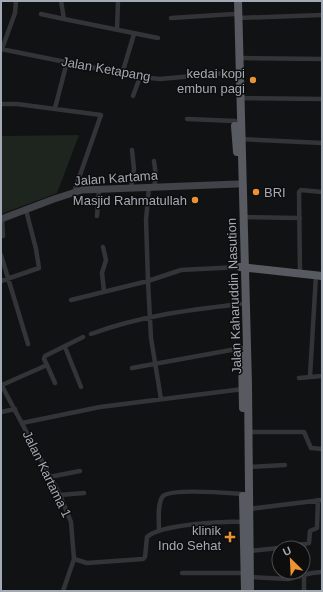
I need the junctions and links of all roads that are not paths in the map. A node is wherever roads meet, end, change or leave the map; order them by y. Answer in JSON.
{"nodes":[{"id":1,"x":16,"y":1,"type":"edge"},
{"id":2,"x":61,"y":1,"type":"edge"},
{"id":3,"x":118,"y":1,"type":"edge"},
{"id":4,"x":233,"y":1,"type":"edge"},
{"id":5,"x":238,"y":1,"type":"edge"},
{"id":6,"x":42,"y":14,"type":"dead end"},
{"id":7,"x":322,"y":15,"type":"edge"},
{"id":8,"x":236,"y":16,"type":"junction"},
{"id":9,"x":171,"y":18,"type":"dead end"},
{"id":10,"x":64,"y":19,"type":"junction"},
{"id":11,"x":117,"y":30,"type":"junction"},
{"id":12,"x":236,"y":31,"type":"junction"},
{"id":13,"x":134,"y":34,"type":"junction"},
{"id":14,"x":158,"y":38,"type":"dead end"},
{"id":15,"x":2,"y":49,"type":"edge"},
{"id":16,"x":240,"y":58,"type":"junction"},
{"id":17,"x":322,"y":59,"type":"edge"},
{"id":18,"x":68,"y":62,"type":"junction"},
{"id":19,"x":236,"y":72,"type":"junction"},
{"id":20,"x":122,"y":74,"type":"junction"},
{"id":21,"x":140,"y":77,"type":"junction"},
{"id":22,"x":133,"y":96,"type":"dead end"},
{"id":23,"x":240,"y":98,"type":"junction"},
{"id":24,"x":322,"y":99,"type":"edge"},
{"id":25,"x":1,"y":104,"type":"edge"},
{"id":26,"x":55,"y":108,"type":"junction"},
{"id":27,"x":187,"y":119,"type":"dead end"},
{"id":28,"x":235,"y":121,"type":"junction"},
{"id":29,"x":241,"y":139,"type":"junction"},
{"id":30,"x":322,"y":143,"type":"edge"},
{"id":31,"x":132,"y":150,"type":"dead end"},
{"id":32,"x":154,"y":161,"type":"dead end"},
{"id":33,"x":238,"y":184,"type":"junction"},
{"id":34,"x":131,"y":187,"type":"junction"},
{"id":35,"x":151,"y":187,"type":"junction"},
{"id":36,"x":99,"y":189,"type":"junction"},
{"id":37,"x":74,"y":192,"type":"junction"},
{"id":38,"x":322,"y":192,"type":"edge"},
{"id":39,"x":26,"y":210,"type":"junction"},
{"id":40,"x":98,"y":216,"type":"dead end"},
{"id":41,"x":243,"y":217,"type":"junction"},
{"id":42,"x":300,"y":218,"type":"junction"},
{"id":43,"x":1,"y":219,"type":"edge"},
{"id":44,"x":3,"y":236,"type":"dead end"},
{"id":45,"x":103,"y":247,"type":"dead end"},
{"id":46,"x":1,"y":255,"type":"edge"},
{"id":47,"x":242,"y":267,"type":"junction"},
{"id":48,"x":300,"y":274,"type":"junction"},
{"id":49,"x":319,"y":275,"type":"edge"},
{"id":50,"x":8,"y":279,"type":"junction"},
{"id":51,"x":1,"y":281,"type":"edge"},
{"id":52,"x":148,"y":281,"type":"junction"},
{"id":53,"x":104,"y":291,"type":"junction"},
{"id":54,"x":71,"y":300,"type":"dead end"},
{"id":55,"x":240,"y":304,"type":"junction"},
{"id":56,"x":150,"y":317,"type":"junction"},
{"id":57,"x":91,"y":334,"type":"dead end"},
{"id":58,"x":83,"y":338,"type":"dead end"},
{"id":59,"x":28,"y":344,"type":"dead end"},
{"id":60,"x":65,"y":347,"type":"junction"},
{"id":61,"x":242,"y":348,"type":"junction"},
{"id":62,"x":156,"y":363,"type":"junction"},
{"id":63,"x":47,"y":365,"type":"junction"},
{"id":64,"x":132,"y":368,"type":"dead end"},
{"id":65,"x":310,"y":376,"type":"junction"},
{"id":66,"x":322,"y":376,"type":"edge"},
{"id":67,"x":299,"y":378,"type":"dead end"},
{"id":68,"x":55,"y":383,"type":"dead end"},
{"id":69,"x":2,"y":387,"type":"edge"},
{"id":70,"x":81,"y":387,"type":"dead end"},
{"id":71,"x":243,"y":389,"type":"junction"},
{"id":72,"x":161,"y":399,"type":"junction"},
{"id":73,"x":15,"y":409,"type":"junction"},
{"id":74,"x":1,"y":412,"type":"edge"},
{"id":75,"x":22,"y":423,"type":"junction"},
{"id":76,"x":248,"y":432,"type":"junction"},
{"id":77,"x":322,"y":449,"type":"edge"},
{"id":78,"x":285,"y":465,"type":"dead end"},
{"id":79,"x":248,"y":467,"type":"junction"},
{"id":80,"x":80,"y":471,"type":"dead end"},
{"id":81,"x":49,"y":477,"type":"junction"},
{"id":82,"x":84,"y":493,"type":"dead end"},
{"id":83,"x":243,"y":494,"type":"junction"},
{"id":84,"x":60,"y":496,"type":"junction"},
{"id":85,"x":320,"y":500,"type":"edge"},
{"id":86,"x":249,"y":509,"type":"junction"},
{"id":87,"x":246,"y":522,"type":"junction"},
{"id":88,"x":159,"y":530,"type":"junction"},
{"id":89,"x":310,"y":540,"type":"edge"},
{"id":90,"x":271,"y":549,"type":"edge"},
{"id":91,"x":250,"y":551,"type":"junction"},
{"id":92,"x":74,"y":559,"type":"junction"},
{"id":93,"x":322,"y":572,"type":"edge"},
{"id":94,"x":182,"y":573,"type":"dead end"},
{"id":95,"x":311,"y":573,"type":"edge"},
{"id":96,"x":247,"y":575,"type":"junction"},
{"id":97,"x":271,"y":577,"type":"edge"},
{"id":98,"x":305,"y":580,"type":"edge"},
{"id":99,"x":63,"y":591,"type":"edge"},
{"id":100,"x":244,"y":591,"type":"edge"},
{"id":101,"x":250,"y":591,"type":"edge"},
{"id":102,"x":304,"y":591,"type":"edge"}],
"edges":[{"from":1,"to":15,"type":"street"},
{"from":2,"to":10,"type":"street"},
{"from":3,"to":11,"type":"street"},
{"from":4,"to":8,"type":"highway","name":"Jalan Kaharuddin Nasution"},
{"from":5,"to":8,"type":"highway","name":"Jalan Kaharuddin Nasution"},
{"from":6,"to":10,"type":"street"},
{"from":7,"to":8,"type":"street"},
{"from":8,"to":9,"type":"street"},
{"from":8,"to":12,"type":"highway","name":"Jalan Kaharuddin Nasution"},
{"from":10,"to":11,"type":"street"},
{"from":11,"to":13,"type":"street"},
{"from":12,"to":16,"type":"highway","name":"Jalan Kaharuddin Nasution"},
{"from":12,"to":19,"type":"highway","name":"Jalan Kaharuddin Nasution"},
{"from":13,"to":14,"type":"street"},
{"from":13,"to":20,"type":"street"},
{"from":15,"to":18,"type":"street","name":"Jalan Ketapang"},
{"from":16,"to":17,"type":"street"},
{"from":16,"to":23,"type":"highway","name":"Jalan Kaharuddin Nasution"},
{"from":18,"to":20,"type":"street","name":"Jalan Ketapang"},
{"from":18,"to":26,"type":"street"},
{"from":19,"to":21,"type":"street","name":"Jalan Ketapang"},
{"from":19,"to":28,"type":"highway","name":"Jalan Kaharuddin Nasution"},
{"from":20,"to":21,"type":"street","name":"Jalan Ketapang"},
{"from":21,"to":22,"type":"street"},
{"from":23,"to":24,"type":"street"},
{"from":23,"to":29,"type":"highway","name":"Jalan Kaharuddin Nasution"},
{"from":25,"to":26,"type":"street"},
{"from":26,"to":37,"type":"street"},
{"from":27,"to":28,"type":"street"},
{"from":28,"to":33,"type":"highway","name":"Jalan Kaharuddin Nasution"},
{"from":29,"to":30,"type":"street"},
{"from":29,"to":41,"type":"highway","name":"Jalan Kaharuddin Nasution"},
{"from":31,"to":34,"type":"street"},
{"from":32,"to":35,"type":"street"},
{"from":33,"to":35,"type":"main road","name":"Jalan Kartama"},
{"from":33,"to":47,"type":"highway","name":"Jalan Kaharuddin Nasution"},
{"from":34,"to":35,"type":"main road","name":"Jalan Kartama"},
{"from":34,"to":36,"type":"main road","name":"Jalan Kartama"},
{"from":35,"to":52,"type":"street"},
{"from":36,"to":37,"type":"main road","name":"Jalan Kartama"},
{"from":36,"to":40,"type":"street"},
{"from":37,"to":39,"type":"main road","name":"Jalan Kartama"},
{"from":38,"to":42,"type":"street"},
{"from":39,"to":43,"type":"main road","name":"Jalan Kartama"},
{"from":39,"to":50,"type":"street"},
{"from":41,"to":42,"type":"street"},
{"from":41,"to":47,"type":"highway","name":"Jalan Kaharuddin Nasution"},
{"from":42,"to":48,"type":"street"},
{"from":43,"to":44,"type":"street"},
{"from":45,"to":53,"type":"street"},
{"from":46,"to":50,"type":"street"},
{"from":47,"to":48,"type":"highway"},
{"from":47,"to":52,"type":"street"},
{"from":47,"to":55,"type":"highway","name":"Jalan Kaharuddin Nasution"},
{"from":47,"to":76,"type":"highway","name":"Jalan Kaharuddin Nasution"},
{"from":48,"to":49,"type":"highway"},
{"from":49,"to":65,"type":"street"},
{"from":50,"to":51,"type":"street"},
{"from":50,"to":59,"type":"street"},
{"from":52,"to":53,"type":"street"},
{"from":52,"to":56,"type":"street"},
{"from":53,"to":54,"type":"street"},
{"from":55,"to":56,"type":"street"},
{"from":55,"to":61,"type":"highway","name":"Jalan Kaharuddin Nasution"},
{"from":56,"to":57,"type":"street"},
{"from":56,"to":62,"type":"street"},
{"from":58,"to":60,"type":"street"},
{"from":60,"to":63,"type":"street"},
{"from":60,"to":70,"type":"street"},
{"from":61,"to":62,"type":"street"},
{"from":61,"to":71,"type":"highway","name":"Jalan Kaharuddin Nasution"},
{"from":62,"to":64,"type":"street"},
{"from":62,"to":72,"type":"street"},
{"from":63,"to":68,"type":"street"},
{"from":63,"to":69,"type":"street"},
{"from":65,"to":66,"type":"street"},
{"from":65,"to":67,"type":"street"},
{"from":69,"to":73,"type":"street","name":"Jalan Kartama 1"},
{"from":71,"to":72,"type":"street"},
{"from":71,"to":83,"type":"highway","name":"Jalan Kaharuddin Nasution"},
{"from":72,"to":75,"type":"street"},
{"from":73,"to":74,"type":"street"},
{"from":73,"to":75,"type":"street","name":"Jalan Kartama 1"},
{"from":75,"to":81,"type":"street","name":"Jalan Kartama 1"},
{"from":76,"to":77,"type":"street"},
{"from":76,"to":79,"type":"highway","name":"Jalan Kaharuddin Nasution"},
{"from":78,"to":79,"type":"street"},
{"from":79,"to":86,"type":"highway","name":"Jalan Kaharuddin Nasution"},
{"from":80,"to":81,"type":"street"},
{"from":81,"to":84,"type":"street","name":"Jalan Kartama 1"},
{"from":82,"to":84,"type":"street"},
{"from":83,"to":87,"type":"highway","name":"Jalan Kaharuddin Nasution"},
{"from":83,"to":88,"type":"street"},
{"from":84,"to":92,"type":"street","name":"Jalan Kartama 1"},
{"from":85,"to":86,"type":"street"},
{"from":85,"to":89,"type":"street"},
{"from":86,"to":87,"type":"highway","name":"Jalan Kaharuddin Nasution"},
{"from":87,"to":88,"type":"street"},
{"from":87,"to":91,"type":"highway","name":"Jalan Kaharuddin Nasution"},
{"from":87,"to":96,"type":"highway","name":"Jalan Kaharuddin Nasution"},
{"from":88,"to":92,"type":"street"},
{"from":90,"to":91,"type":"street"},
{"from":91,"to":96,"type":"highway","name":"Jalan Kaharuddin Nasution"},
{"from":92,"to":99,"type":"street","name":"Jalan Kartama 1"},
{"from":93,"to":95,"type":"street"},
{"from":94,"to":96,"type":"street"},
{"from":96,"to":97,"type":"street"},
{"from":96,"to":100,"type":"highway","name":"Jalan Kaharuddin Nasution"},
{"from":96,"to":101,"type":"highway","name":"Jalan Kaharuddin Nasution"},
{"from":98,"to":102,"type":"street"}]}
